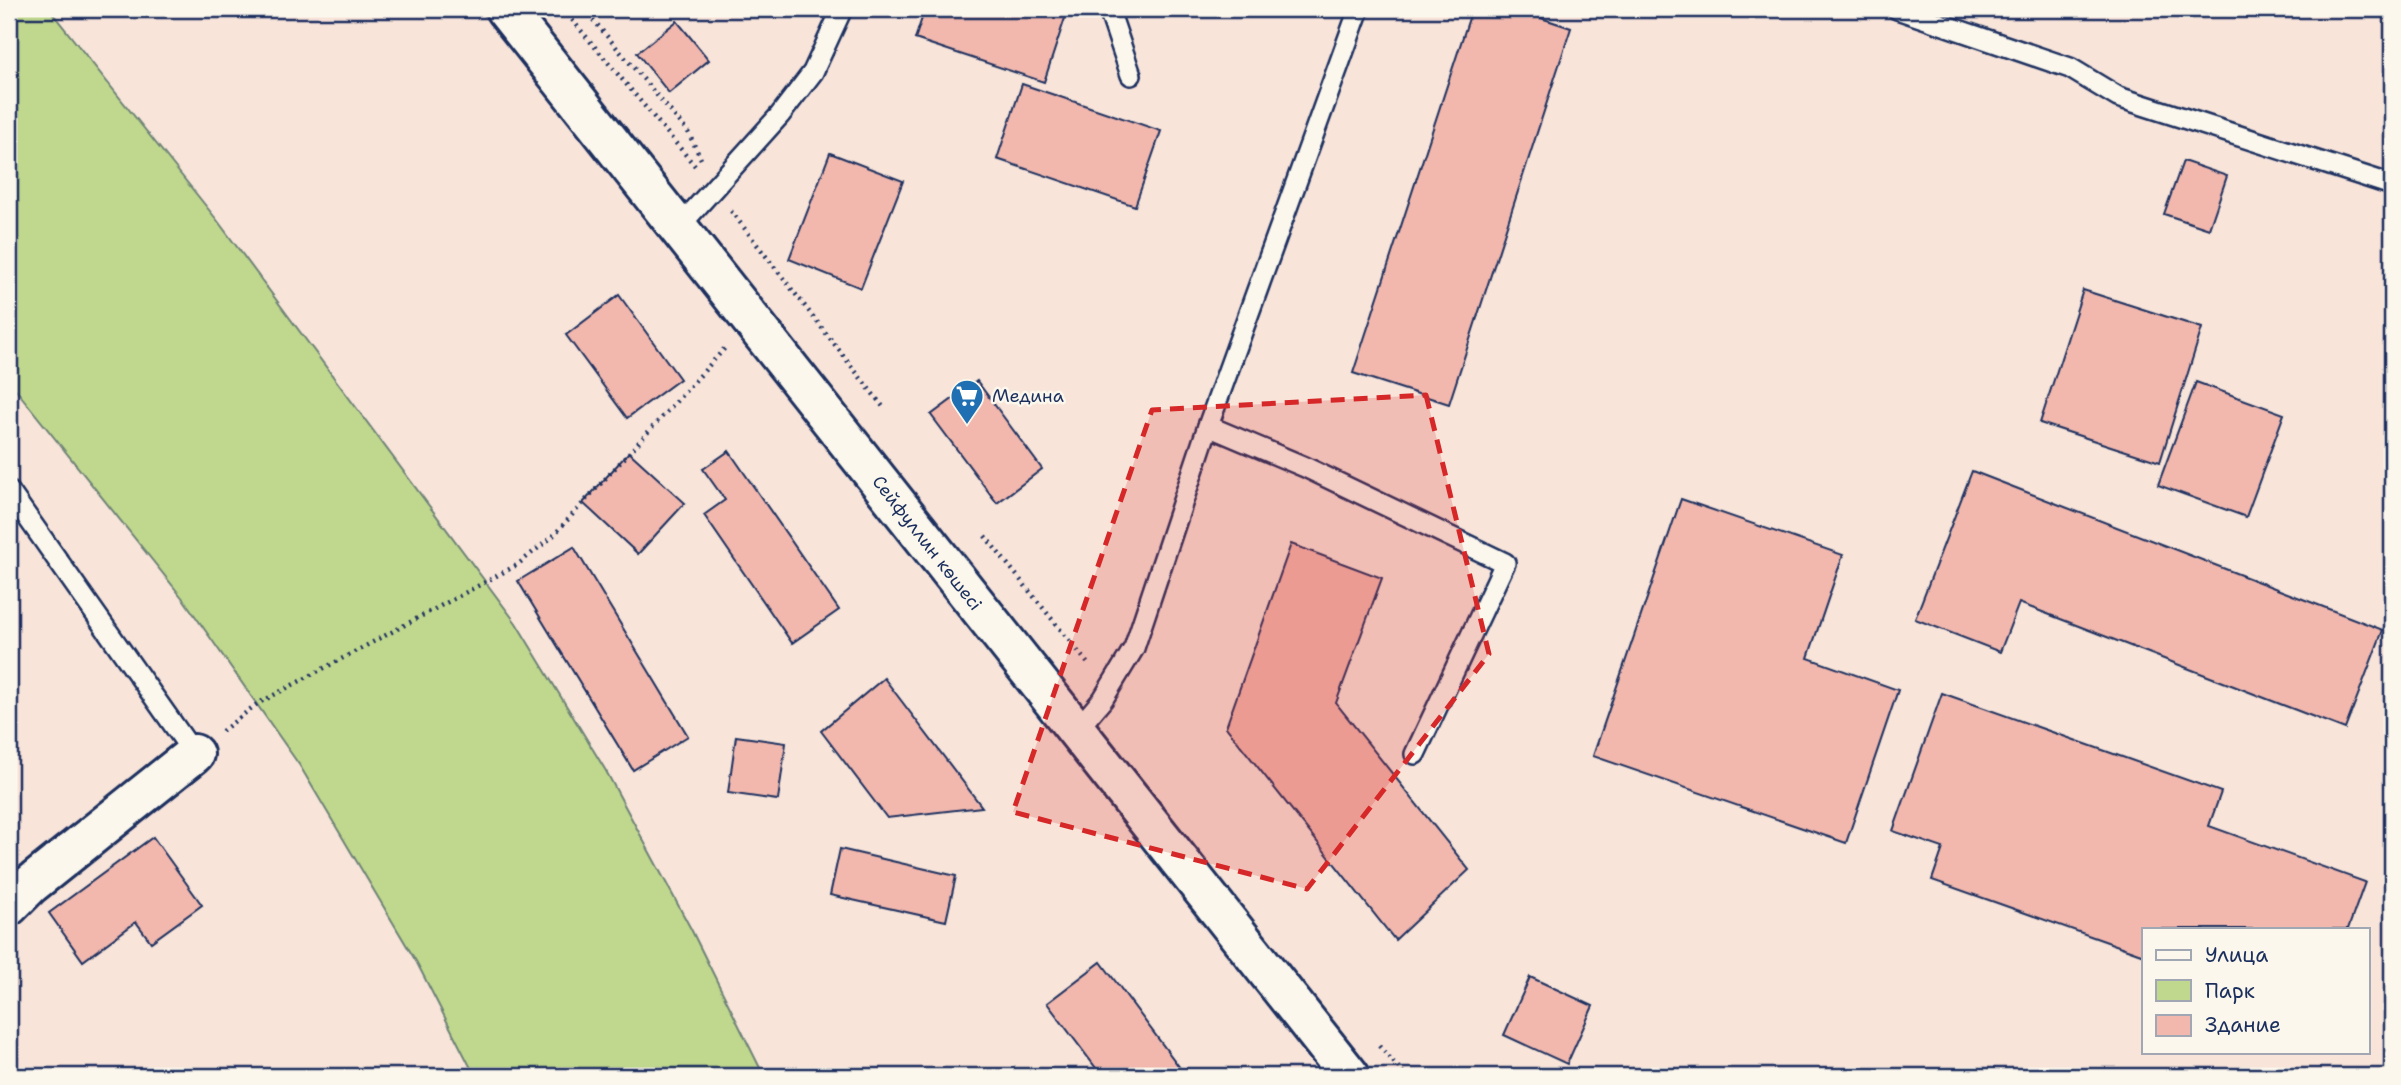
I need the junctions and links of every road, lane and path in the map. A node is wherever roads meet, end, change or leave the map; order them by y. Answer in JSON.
{"nodes":[{"id":1,"x":505,"y":9,"type":"edge"},
{"id":2,"x":563,"y":9,"type":"edge"},
{"id":3,"x":584,"y":9,"type":"edge"},
{"id":4,"x":842,"y":9,"type":"edge"},
{"id":5,"x":1106,"y":9,"type":"edge"},
{"id":6,"x":1359,"y":9,"type":"edge"},
{"id":7,"x":1897,"y":9,"type":"edge"},
{"id":8,"x":1131,"y":75,"type":"dead end"},
{"id":9,"x":2392,"y":185,"type":"edge"},
{"id":10,"x":714,"y":189,"type":"junction"},
{"id":11,"x":678,"y":229,"type":"junction"},
{"id":12,"x":751,"y":320,"type":"junction"},
{"id":13,"x":884,"y":408,"type":"dead end"},
{"id":14,"x":1208,"y":426,"type":"junction"},
{"id":15,"x":9,"y":491,"type":"edge"},
{"id":16,"x":985,"y":536,"type":"dead end"},
{"id":17,"x":1109,"y":690,"type":"junction"},
{"id":18,"x":1076,"y":731,"type":"junction"},
{"id":19,"x":207,"y":743,"type":"junction"},
{"id":20,"x":1415,"y":754,"type":"dead end"},
{"id":21,"x":9,"y":906,"type":"edge"},
{"id":22,"x":1350,"y":1076,"type":"edge"}],
"edges":[{"from":1,"to":11,"type":"main road","name":"Сейфуллин көшесі"},
{"from":2,"to":10,"type":"path"},
{"from":3,"to":10,"type":"path"},
{"from":4,"to":10,"type":"lane"},
{"from":5,"to":8,"type":"lane"},
{"from":6,"to":14,"type":"lane"},
{"from":7,"to":9,"type":"lane"},
{"from":10,"to":11,"type":"lane"},
{"from":10,"to":13,"type":"path"},
{"from":11,"to":12,"type":"main road","name":"Сейфуллин көшесі"},
{"from":12,"to":18,"type":"main road","name":"Сейфуллин көшесі"},
{"from":12,"to":19,"type":"path"},
{"from":14,"to":17,"type":"lane"},
{"from":14,"to":20,"type":"lane"},
{"from":15,"to":19,"type":"lane"},
{"from":16,"to":17,"type":"path"},
{"from":17,"to":18,"type":"lane"},
{"from":18,"to":22,"type":"main road","name":"Сейфуллин көшесі"},
{"from":19,"to":21,"type":"main road"}]}
